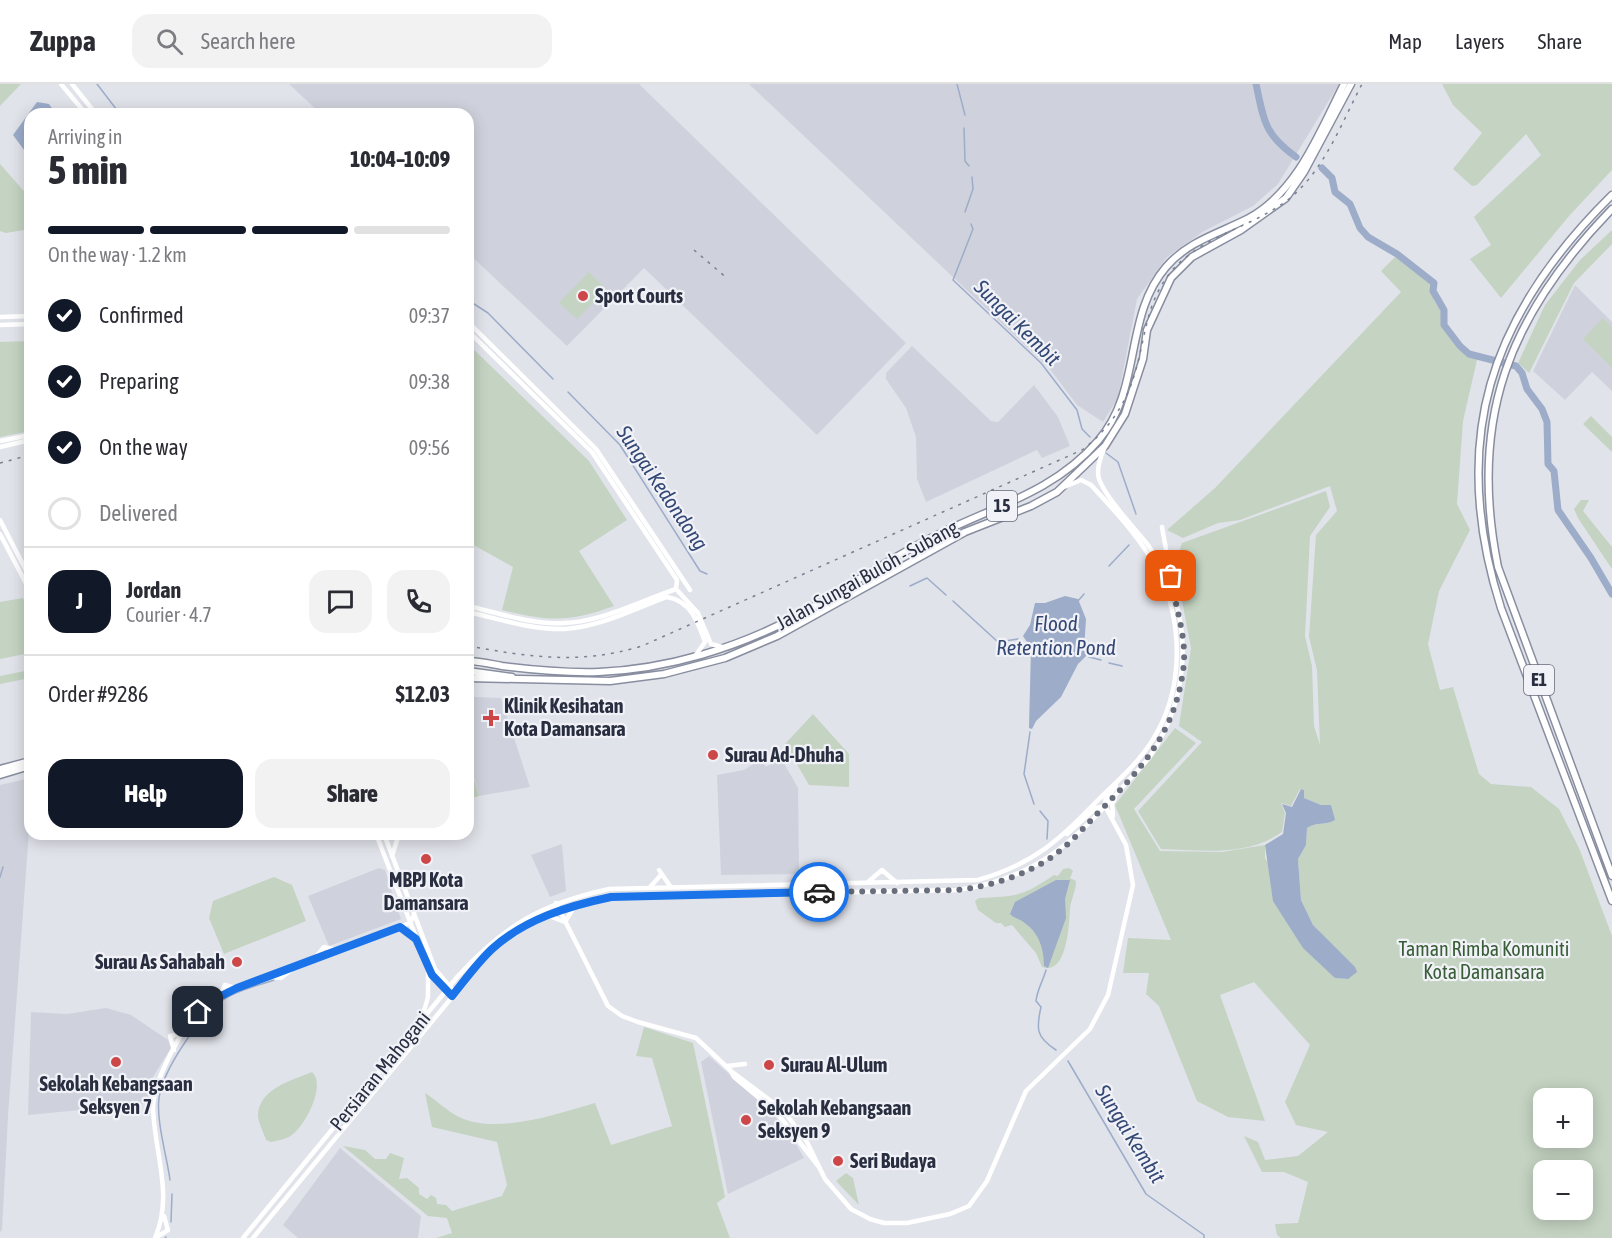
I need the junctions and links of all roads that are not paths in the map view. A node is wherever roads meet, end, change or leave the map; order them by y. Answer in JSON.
{"nodes":[{"id":1,"x":62,"y":84,"type":"edge"},
{"id":2,"x":72,"y":84,"type":"edge"},
{"id":3,"x":1351,"y":84,"type":"edge"},
{"id":4,"x":1343,"y":85,"type":"edge"},
{"id":5,"x":81,"y":108,"type":"edge"},
{"id":6,"x":91,"y":108,"type":"edge"},
{"id":7,"x":1612,"y":195,"type":"edge"},
{"id":8,"x":1612,"y":209,"type":"edge"},
{"id":9,"x":0,"y":316,"type":"edge"},
{"id":10,"x":24,"y":316,"type":"edge"},
{"id":11,"x":24,"y":324,"type":"edge"},
{"id":12,"x":0,"y":325,"type":"edge"},
{"id":13,"x":474,"y":328,"type":"edge"},
{"id":14,"x":474,"y":337,"type":"edge"},
{"id":15,"x":24,"y":436,"type":"edge"},
{"id":16,"x":0,"y":441,"type":"edge"},
{"id":17,"x":24,"y":441,"type":"edge"},
{"id":18,"x":1106,"y":446,"type":"junction"},
{"id":19,"x":0,"y":447,"type":"edge"},
{"id":20,"x":1057,"y":492,"type":"junction"},
{"id":21,"x":0,"y":520,"type":"edge"},
{"id":22,"x":1162,"y":527,"type":"dead end"},
{"id":23,"x":0,"y":534,"type":"edge"},
{"id":24,"x":24,"y":566,"type":"edge"},
{"id":25,"x":24,"y":580,"type":"edge"},
{"id":26,"x":690,"y":590,"type":"dead end"},
{"id":27,"x":678,"y":591,"type":"junction"},
{"id":28,"x":1173,"y":594,"type":"junction"},
{"id":29,"x":667,"y":597,"type":"junction"},
{"id":30,"x":683,"y":603,"type":"junction"},
{"id":31,"x":474,"y":607,"type":"edge"},
{"id":32,"x":474,"y":613,"type":"edge"},
{"id":33,"x":732,"y":645,"type":"junction"},
{"id":34,"x":693,"y":657,"type":"junction"},
{"id":35,"x":474,"y":663,"type":"edge"},
{"id":36,"x":474,"y":671,"type":"edge"},
{"id":37,"x":474,"y":678,"type":"edge"},
{"id":38,"x":519,"y":679,"type":"junction"},
{"id":39,"x":24,"y":762,"type":"edge"},
{"id":40,"x":24,"y":768,"type":"edge"},
{"id":41,"x":0,"y":769,"type":"edge"},
{"id":42,"x":0,"y":775,"type":"edge"},
{"id":43,"x":1122,"y":777,"type":"junction"},
{"id":44,"x":1117,"y":793,"type":"junction"},
{"id":45,"x":1105,"y":806,"type":"junction"},
{"id":46,"x":1114,"y":819,"type":"junction"},
{"id":47,"x":1091,"y":821,"type":"junction"},
{"id":48,"x":1063,"y":836,"type":"junction"},
{"id":49,"x":378,"y":840,"type":"edge"},
{"id":50,"x":386,"y":840,"type":"edge"},
{"id":51,"x":397,"y":840,"type":"edge"},
{"id":52,"x":392,"y":856,"type":"junction"},
{"id":53,"x":1612,"y":876,"type":"edge"},
{"id":54,"x":897,"y":883,"type":"junction"},
{"id":55,"x":864,"y":884,"type":"junction"},
{"id":56,"x":670,"y":886,"type":"junction"},
{"id":57,"x":649,"y":888,"type":"junction"},
{"id":58,"x":1612,"y":901,"type":"edge"},
{"id":59,"x":555,"y":903,"type":"junction"},
{"id":60,"x":576,"y":905,"type":"junction"},
{"id":61,"x":559,"y":910,"type":"junction"},
{"id":62,"x":406,"y":912,"type":"junction"},
{"id":63,"x":414,"y":915,"type":"junction"},
{"id":64,"x":545,"y":916,"type":"junction"},
{"id":65,"x":565,"y":922,"type":"junction"},
{"id":66,"x":410,"y":923,"type":"junction"},
{"id":67,"x":400,"y":927,"type":"junction"},
{"id":68,"x":416,"y":939,"type":"junction"},
{"id":69,"x":339,"y":950,"type":"junction"},
{"id":70,"x":314,"y":960,"type":"junction"},
{"id":71,"x":428,"y":968,"type":"junction"},
{"id":72,"x":440,"y":976,"type":"junction"},
{"id":73,"x":458,"y":976,"type":"junction"},
{"id":74,"x":448,"y":989,"type":"junction"},
{"id":75,"x":454,"y":994,"type":"junction"},
{"id":76,"x":421,"y":1021,"type":"junction"},
{"id":77,"x":184,"y":1033,"type":"junction"},
{"id":78,"x":174,"y":1050,"type":"junction"},
{"id":79,"x":729,"y":1068,"type":"junction"},
{"id":80,"x":745,"y":1080,"type":"junction"},
{"id":81,"x":819,"y":1167,"type":"junction"},
{"id":82,"x":164,"y":1213,"type":"junction"},
{"id":83,"x":156,"y":1238,"type":"edge"},
{"id":84,"x":243,"y":1238,"type":"edge"},
{"id":85,"x":253,"y":1238,"type":"edge"}],
"edges":[{"from":1,"to":5,"type":"main road"},
{"from":2,"to":6,"type":"main road"},
{"from":3,"to":18,"type":"highway","name":"Jalan Sungai Buloh - Subang","number":"15"},
{"from":4,"to":33,"type":"highway","name":"Jalan Sungai Buloh - Subang","number":"15"},
{"from":7,"to":58,"type":"highway","number":"E1"},
{"from":8,"to":53,"type":"highway","number":"E1"},
{"from":9,"to":10,"type":"main road"},
{"from":11,"to":12,"type":"main road"},
{"from":13,"to":26,"type":"main road"},
{"from":14,"to":27,"type":"main road"},
{"from":15,"to":16,"type":"main road"},
{"from":17,"to":19,"type":"main road"},
{"from":18,"to":20,"type":"highway","name":"Jalan Sungai Buloh - Subang","number":"15"},
{"from":18,"to":28,"type":"main road","name":"Persiaran Mahogani"},
{"from":20,"to":38,"type":"highway","name":"Jalan Sungai Buloh - Subang","number":"15"},
{"from":20,"to":43,"type":"main road","name":"Persiaran Mahogani"},
{"from":21,"to":24,"type":"main road"},
{"from":22,"to":28,"type":"main road"},
{"from":23,"to":25,"type":"main road"},
{"from":27,"to":29,"type":"main road"},
{"from":27,"to":30,"type":"main road"},
{"from":27,"to":31,"type":"main road"},
{"from":27,"to":33,"type":"main road"},
{"from":28,"to":44,"type":"main road","name":"Persiaran Mahogani"},
{"from":29,"to":30,"type":"main road"},
{"from":29,"to":32,"type":"main road"},
{"from":30,"to":34,"type":"main road"},
{"from":33,"to":34,"type":"highway","name":"Jalan Sungai Buloh - Subang","number":"15"},
{"from":34,"to":35,"type":"highway","name":"Jalan Sungai Buloh - Subang","number":"15"},
{"from":36,"to":38,"type":"highway","name":"Jalan Sungai Buloh - Subang"},
{"from":37,"to":38,"type":"highway","name":"Jalan Sungai Buloh - Subang","number":"15"},
{"from":39,"to":41,"type":"highway"},
{"from":40,"to":42,"type":"highway"},
{"from":43,"to":45,"type":"main road"},
{"from":43,"to":48,"type":"main road","name":"Persiaran Mahogani"},
{"from":44,"to":45,"type":"main road","name":"Persiaran Mahogani"},
{"from":44,"to":46,"type":"main road"},
{"from":45,"to":46,"type":"main road"},
{"from":45,"to":47,"type":"main road","name":"Persiaran Mahogani"},
{"from":45,"to":48,"type":"main road"},
{"from":46,"to":47,"type":"main road"},
{"from":46,"to":81,"type":"main road"},
{"from":47,"to":60,"type":"main road","name":"Persiaran Mahogani"},
{"from":48,"to":54,"type":"main road","name":"Persiaran Mahogani"},
{"from":49,"to":62,"type":"main road"},
{"from":50,"to":52,"type":"main road"},
{"from":51,"to":52,"type":"main road"},
{"from":52,"to":63,"type":"main road"},
{"from":54,"to":55,"type":"main road","name":"Persiaran Mahogani"},
{"from":54,"to":55,"type":"main road"},
{"from":55,"to":56,"type":"main road","name":"Persiaran Mahogani"},
{"from":56,"to":57,"type":"main road","name":"Persiaran Mahogani"},
{"from":56,"to":57,"type":"main road"},
{"from":57,"to":59,"type":"main road","name":"Persiaran Mahogani"},
{"from":59,"to":61,"type":"main road"},
{"from":59,"to":73,"type":"main road","name":"Persiaran Mahogani"},
{"from":60,"to":61,"type":"main road","name":"Persiaran Mahogani"},
{"from":60,"to":65,"type":"main road"},
{"from":61,"to":64,"type":"main road","name":"Persiaran Mahogani"},
{"from":61,"to":65,"type":"main road"},
{"from":62,"to":66,"type":"main road"},
{"from":62,"to":67,"type":"main road"},
{"from":63,"to":66,"type":"main road"},
{"from":63,"to":72,"type":"main road"},
{"from":64,"to":65,"type":"main road"},
{"from":64,"to":75,"type":"main road","name":"Persiaran Mahogani"},
{"from":65,"to":79,"type":"main road"},
{"from":66,"to":67,"type":"main road"},
{"from":66,"to":68,"type":"main road"},
{"from":67,"to":68,"type":"main road"},
{"from":67,"to":69,"type":"main road"},
{"from":68,"to":71,"type":"main road"},
{"from":69,"to":70,"type":"main road"},
{"from":69,"to":70,"type":"main road"},
{"from":70,"to":77,"type":"main road"},
{"from":71,"to":74,"type":"main road"},
{"from":71,"to":76,"type":"main road"},
{"from":72,"to":73,"type":"main road"},
{"from":72,"to":74,"type":"main road"},
{"from":73,"to":74,"type":"main road","name":"Persiaran Mahogani"},
{"from":74,"to":75,"type":"main road"},
{"from":74,"to":76,"type":"main road","name":"Persiaran Mahogani"},
{"from":75,"to":85,"type":"main road","name":"Persiaran Mahogani"},
{"from":76,"to":84,"type":"main road","name":"Persiaran Mahogani"},
{"from":77,"to":78,"type":"main road"},
{"from":77,"to":78,"type":"main road"},
{"from":78,"to":82,"type":"main road"},
{"from":79,"to":80,"type":"main road"},
{"from":79,"to":80,"type":"main road"},
{"from":79,"to":81,"type":"main road"},
{"from":80,"to":81,"type":"main road"},
{"from":82,"to":83,"type":"main road"},
{"from":82,"to":83,"type":"main road"}]}
